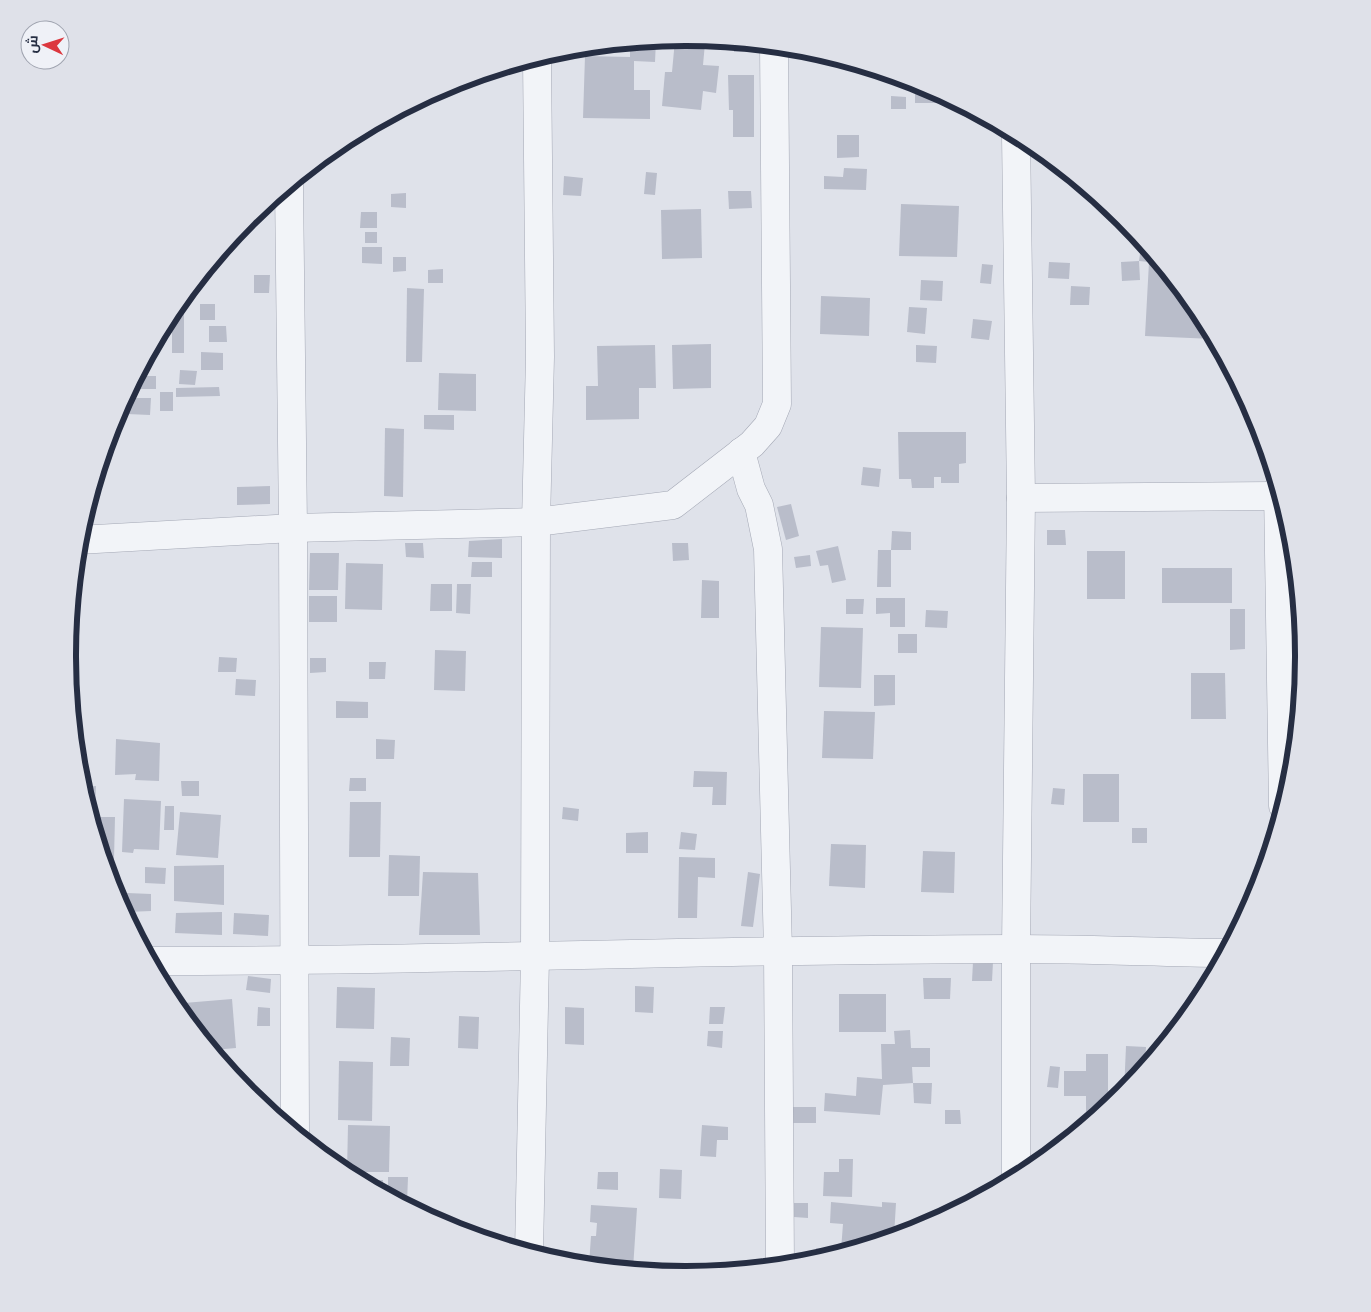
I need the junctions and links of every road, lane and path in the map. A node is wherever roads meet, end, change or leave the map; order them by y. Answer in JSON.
{"nodes":[{"id":1,"x":774,"y":53,"type":"edge"},
{"id":2,"x":537,"y":65,"type":"edge"},
{"id":3,"x":1016,"y":144,"type":"edge"},
{"id":4,"x":289,"y":193,"type":"edge"},
{"id":5,"x":741,"y":452,"type":"junction"},
{"id":6,"x":1021,"y":498,"type":"junction"},
{"id":7,"x":1276,"y":505,"type":"edge"},
{"id":8,"x":536,"y":522,"type":"junction"},
{"id":9,"x":1280,"y":522,"type":"edge"},
{"id":10,"x":292,"y":528,"type":"junction"},
{"id":11,"x":87,"y":540,"type":"edge"},
{"id":12,"x":1283,"y":780,"type":"edge"},
{"id":13,"x":1016,"y":949,"type":"junction"},
{"id":14,"x":778,"y":951,"type":"junction"},
{"id":15,"x":1218,"y":953,"type":"edge"},
{"id":16,"x":535,"y":957,"type":"junction"},
{"id":17,"x":157,"y":961,"type":"edge"},
{"id":18,"x":296,"y":961,"type":"junction"},
{"id":19,"x":295,"y":1124,"type":"edge"},
{"id":20,"x":1016,"y":1168,"type":"edge"},
{"id":21,"x":529,"y":1245,"type":"edge"},
{"id":22,"x":780,"y":1258,"type":"edge"}],
"edges":[{"from":1,"to":5,"type":"street"},
{"from":2,"to":8,"type":"street"},
{"from":3,"to":6,"type":"street"},
{"from":4,"to":10,"type":"street"},
{"from":5,"to":8,"type":"street"},
{"from":5,"to":14,"type":"street"},
{"from":6,"to":7,"type":"street"},
{"from":6,"to":13,"type":"street"},
{"from":8,"to":10,"type":"street"},
{"from":8,"to":16,"type":"street"},
{"from":9,"to":12,"type":"street"},
{"from":10,"to":11,"type":"street"},
{"from":10,"to":18,"type":"street"},
{"from":13,"to":14,"type":"street"},
{"from":13,"to":15,"type":"street"},
{"from":13,"to":20,"type":"street"},
{"from":14,"to":16,"type":"street"},
{"from":14,"to":22,"type":"street"},
{"from":16,"to":18,"type":"street"},
{"from":16,"to":21,"type":"street"},
{"from":17,"to":18,"type":"street"},
{"from":18,"to":19,"type":"street"}]}
